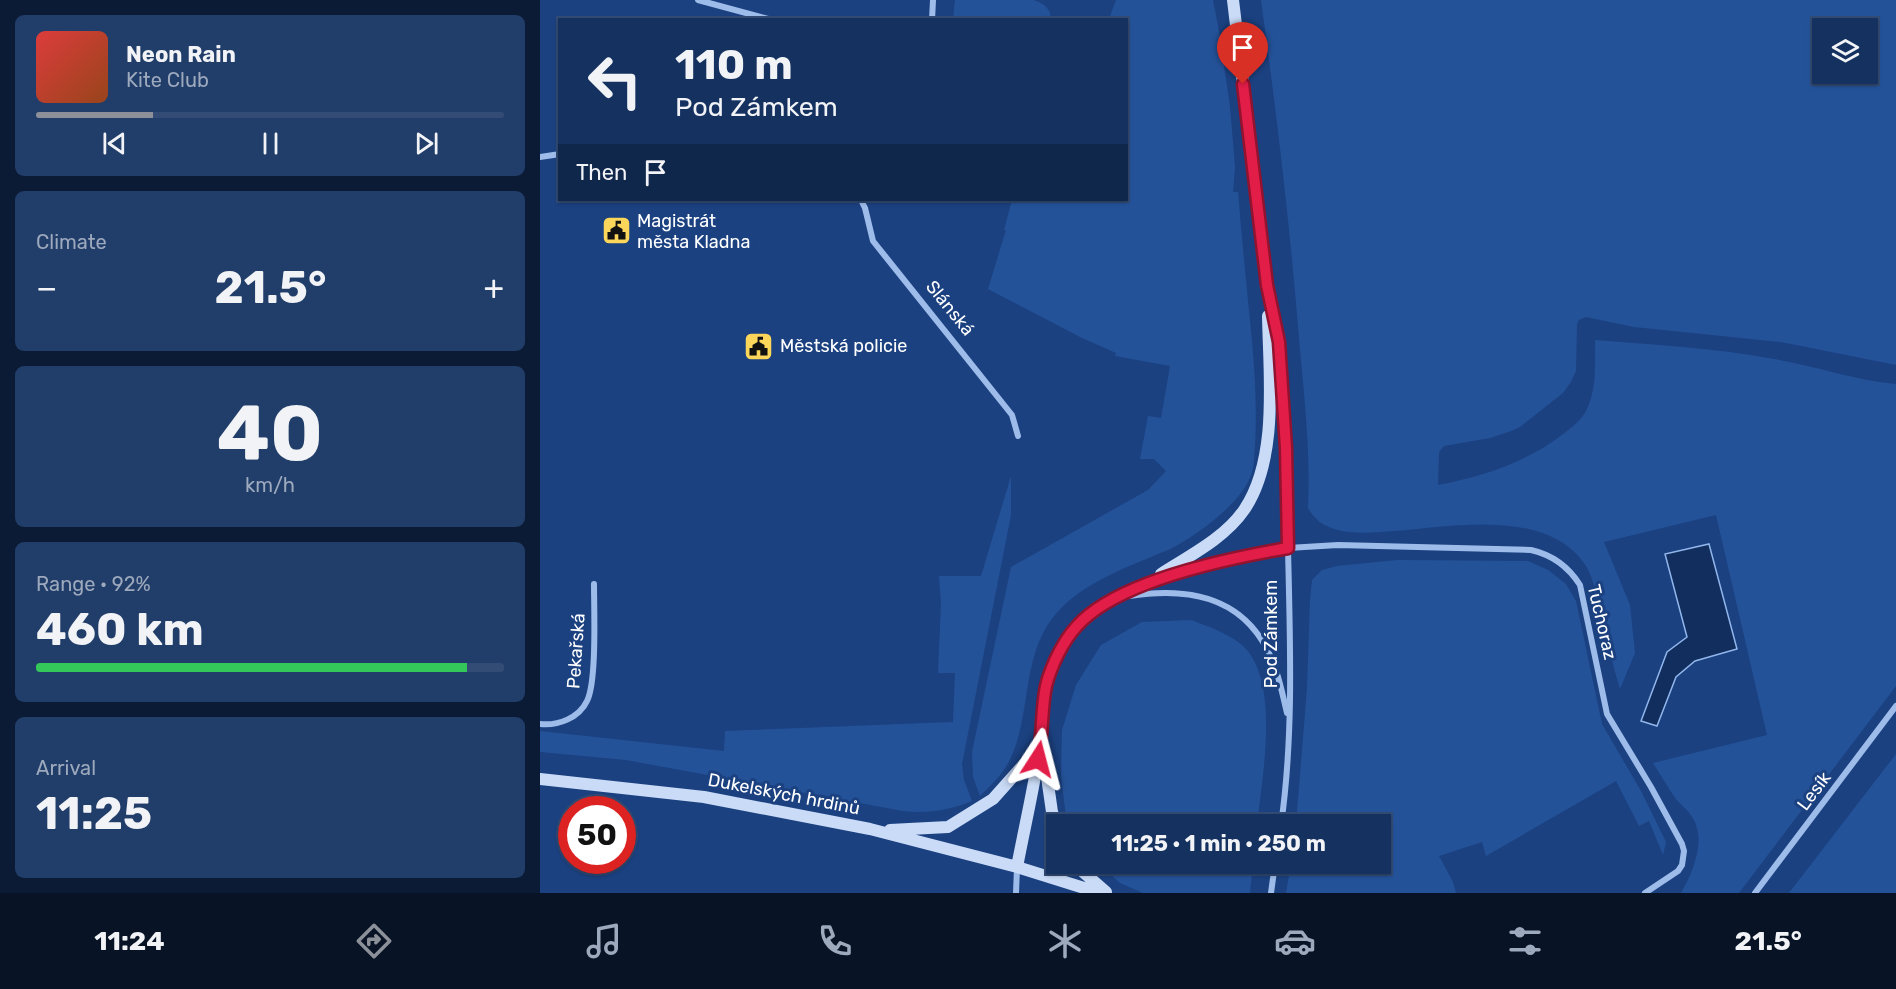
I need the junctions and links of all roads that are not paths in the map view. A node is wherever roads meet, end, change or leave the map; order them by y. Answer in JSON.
{"nodes":[{"id":1,"x":698,"y":0,"type":"edge"},
{"id":2,"x":933,"y":0,"type":"edge"},
{"id":3,"x":1233,"y":0,"type":"edge"},
{"id":4,"x":765,"y":18,"type":"edge"},
{"id":5,"x":932,"y":18,"type":"edge"},
{"id":6,"x":558,"y":154,"type":"edge"},
{"id":7,"x":540,"y":157,"type":"edge"},
{"id":8,"x":862,"y":201,"type":"edge"},
{"id":9,"x":1267,"y":285,"type":"junction"},
{"id":10,"x":1018,"y":436,"type":"dead end"},
{"id":11,"x":1288,"y":548,"type":"junction"},
{"id":12,"x":1147,"y":583,"type":"junction"},
{"id":13,"x":594,"y":584,"type":"dead end"},
{"id":14,"x":1117,"y":598,"type":"junction"},
{"id":15,"x":1896,"y":706,"type":"edge"},
{"id":16,"x":1289,"y":720,"type":"junction"},
{"id":17,"x":540,"y":724,"type":"edge"},
{"id":18,"x":1042,"y":739,"type":"junction"},
{"id":19,"x":540,"y":779,"type":"edge"},
{"id":20,"x":1053,"y":814,"type":"edge"},
{"id":21,"x":1282,"y":814,"type":"edge"},
{"id":22,"x":878,"y":831,"type":"junction"},
{"id":23,"x":1017,"y":867,"type":"junction"},
{"id":24,"x":1085,"y":874,"type":"edge"},
{"id":25,"x":1274,"y":874,"type":"edge"},
{"id":26,"x":1016,"y":893,"type":"edge"},
{"id":27,"x":1100,"y":893,"type":"edge"},
{"id":28,"x":1107,"y":893,"type":"edge"},
{"id":29,"x":1271,"y":893,"type":"edge"},
{"id":30,"x":1645,"y":893,"type":"edge"},
{"id":31,"x":1755,"y":893,"type":"edge"}],
"edges":[{"from":1,"to":4,"type":"street"},
{"from":2,"to":5,"type":"street"},
{"from":3,"to":9,"type":"main road","name":"Pod Zámkem"},
{"from":6,"to":7,"type":"street"},
{"from":8,"to":10,"type":"street","name":"Slánská"},
{"from":9,"to":11,"type":"main road","name":"Pod Zámkem"},
{"from":9,"to":12,"type":"main road"},
{"from":11,"to":12,"type":"main road","name":"Pod Zámkem"},
{"from":11,"to":16,"type":"street","name":"Pod Zámkem"},
{"from":11,"to":30,"type":"street","name":"Tuchoraz"},
{"from":12,"to":14,"type":"main road","name":"Pod Zámkem"},
{"from":13,"to":17,"type":"street","name":"Pekařská"},
{"from":14,"to":16,"type":"street","name":"Pod Zámkem"},
{"from":14,"to":18,"type":"main road","name":"Pod Zámkem"},
{"from":15,"to":31,"type":"street","name":"Lesík"},
{"from":16,"to":21,"type":"street","name":"Pod Zámkem"},
{"from":18,"to":20,"type":"main road"},
{"from":18,"to":22,"type":"main road"},
{"from":18,"to":23,"type":"main road","name":"Pod Zámkem"},
{"from":19,"to":22,"type":"main road","name":"Dukelských hrdinů"},
{"from":22,"to":23,"type":"main road","name":"Dukelských hrdinů"},
{"from":23,"to":26,"type":"street"},
{"from":23,"to":27,"type":"main road"},
{"from":24,"to":28,"type":"main road"},
{"from":25,"to":29,"type":"street"}]}
